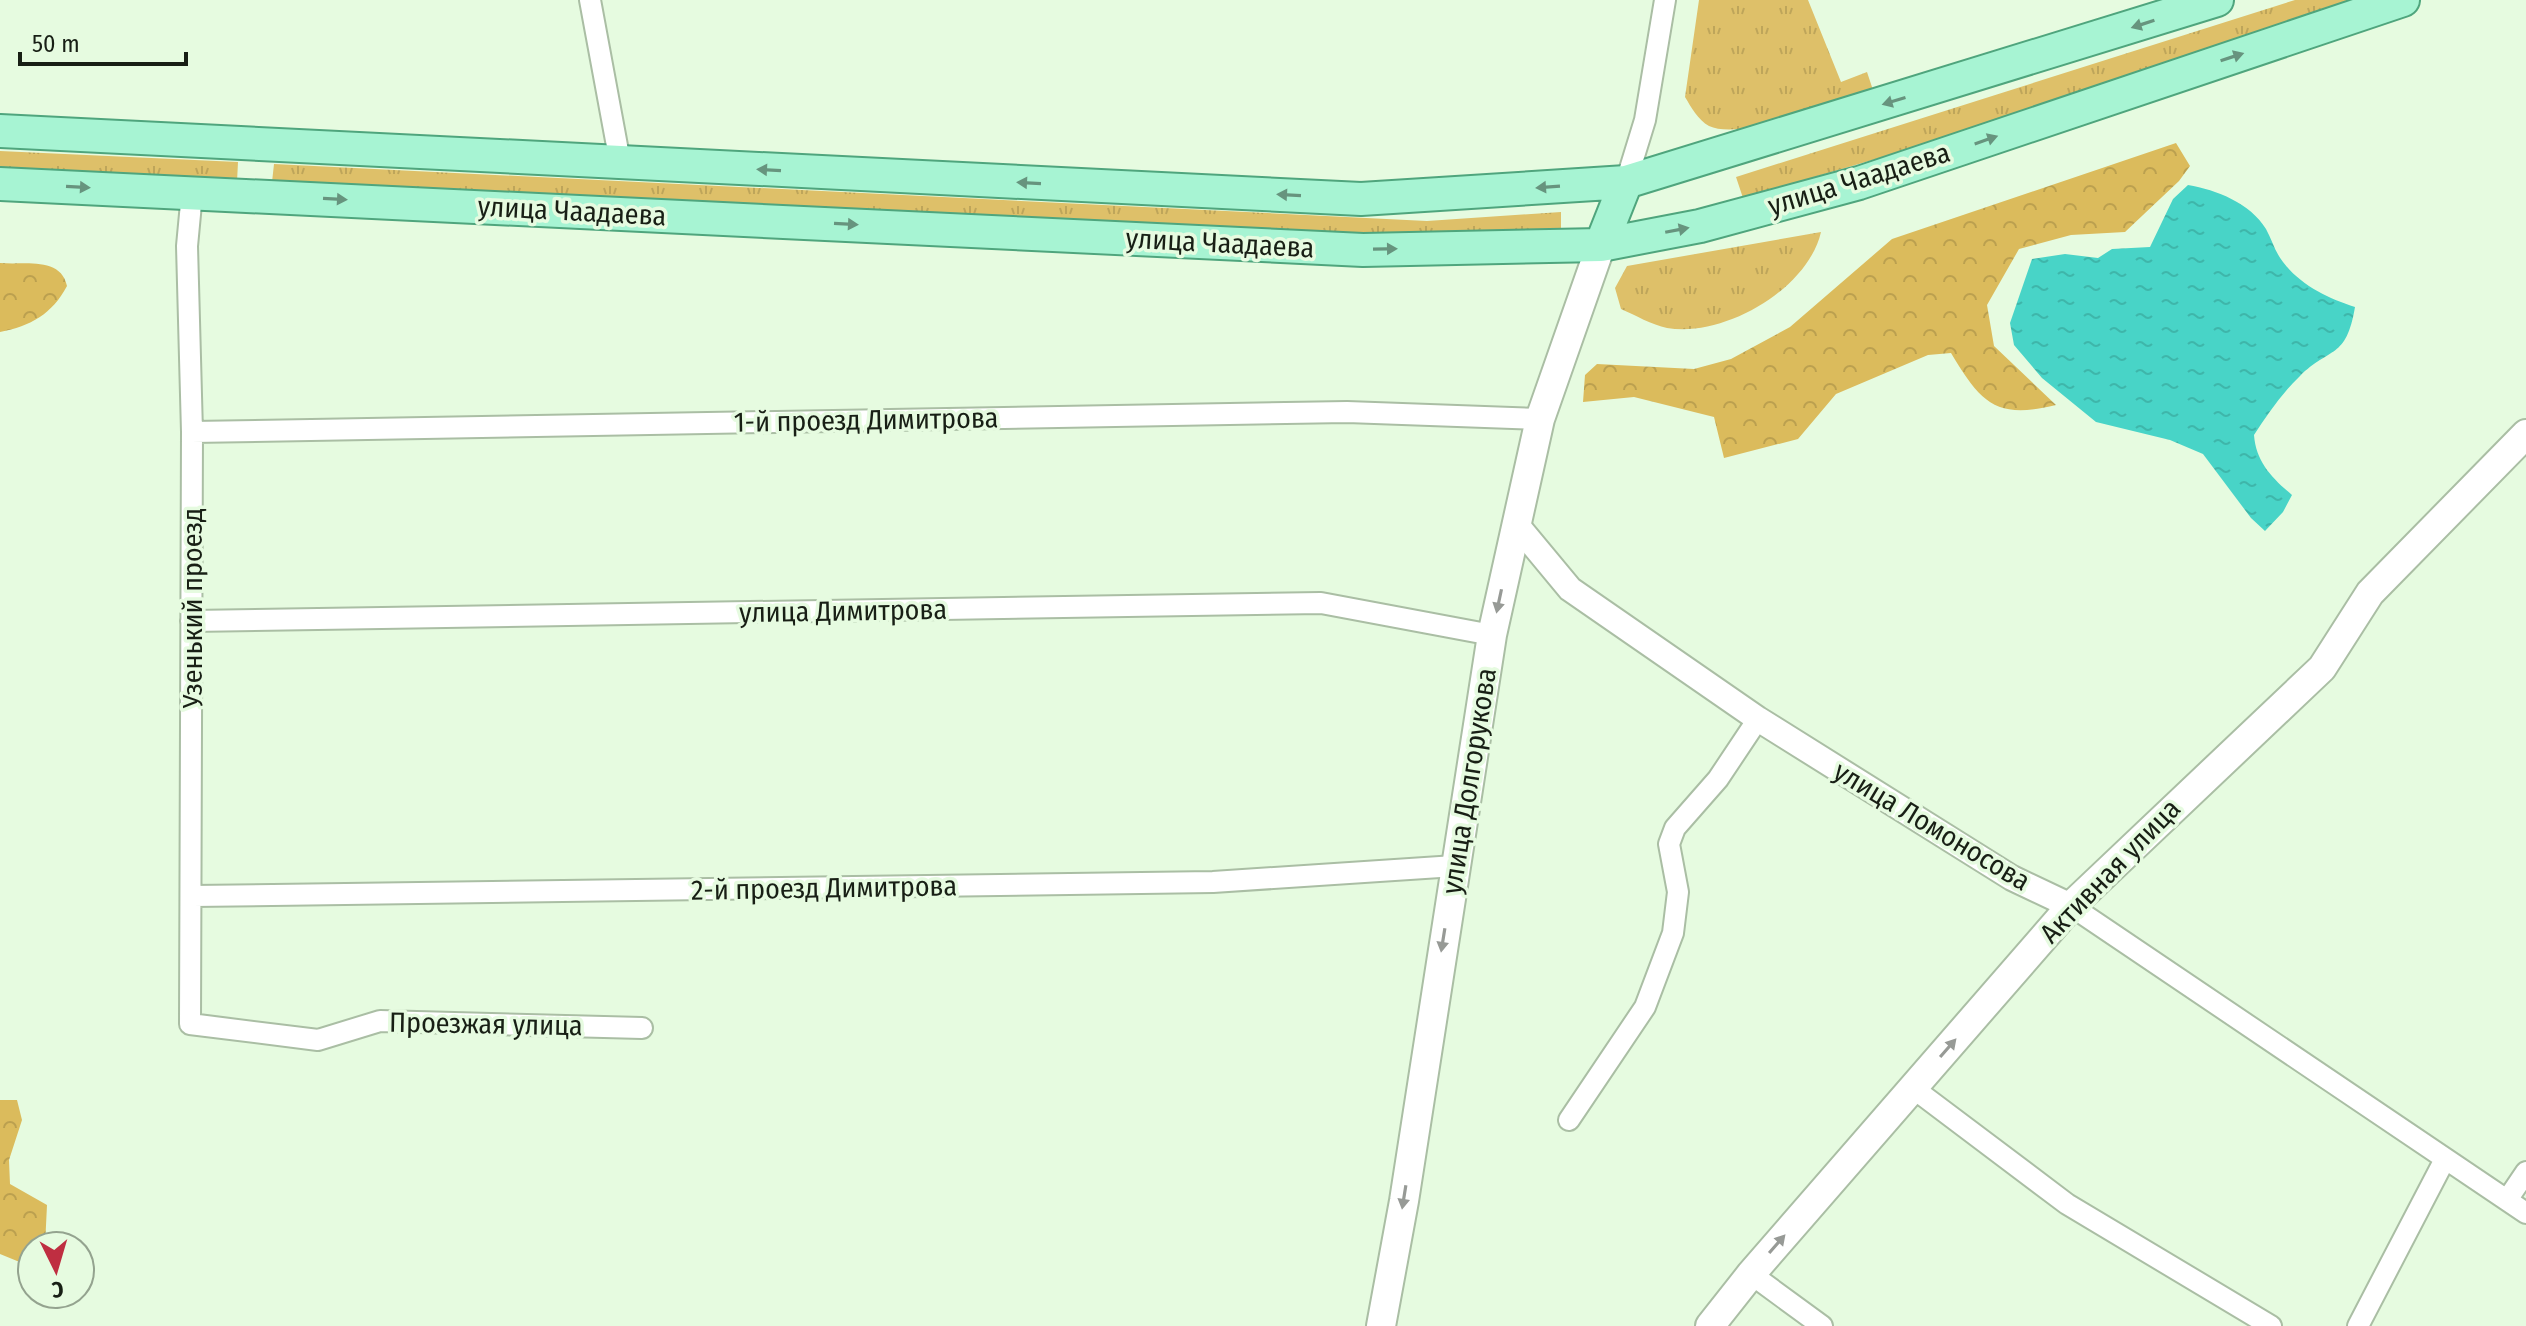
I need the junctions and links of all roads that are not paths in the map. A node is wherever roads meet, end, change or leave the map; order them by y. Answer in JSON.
{"nodes":[{"id":1,"x":590,"y":0,"type":"edge"},
{"id":2,"x":1665,"y":0,"type":"edge"},
{"id":3,"x":2217,"y":0,"type":"edge"},
{"id":4,"x":2403,"y":0,"type":"edge"},
{"id":5,"x":0,"y":131,"type":"edge"},
{"id":6,"x":620,"y":162,"type":"junction"},
{"id":7,"x":1626,"y":182,"type":"junction"},
{"id":8,"x":0,"y":184,"type":"edge"},
{"id":9,"x":192,"y":193,"type":"junction"},
{"id":10,"x":1601,"y":245,"type":"junction"},
{"id":11,"x":1540,"y":419,"type":"junction"},
{"id":12,"x":192,"y":432,"type":"junction"},
{"id":13,"x":2526,"y":434,"type":"edge"},
{"id":14,"x":1516,"y":524,"type":"junction"},
{"id":15,"x":191,"y":621,"type":"junction"},
{"id":16,"x":1492,"y":635,"type":"junction"},
{"id":17,"x":1758,"y":719,"type":"junction"},
{"id":18,"x":1455,"y":866,"type":"junction"},
{"id":19,"x":193,"y":896,"type":"junction"},
{"id":20,"x":2071,"y":906,"type":"junction"},
{"id":21,"x":190,"y":1024,"type":"joint"},
{"id":22,"x":642,"y":1028,"type":"dead end"},
{"id":23,"x":1913,"y":1088,"type":"junction"},
{"id":24,"x":1569,"y":1120,"type":"dead end"},
{"id":25,"x":2444,"y":1161,"type":"junction"},
{"id":26,"x":2526,"y":1172,"type":"edge"},
{"id":27,"x":2507,"y":1200,"type":"junction"},
{"id":28,"x":2526,"y":1213,"type":"edge"},
{"id":29,"x":1751,"y":1274,"type":"junction"},
{"id":30,"x":1381,"y":1326,"type":"edge"},
{"id":31,"x":1710,"y":1326,"type":"edge"},
{"id":32,"x":1822,"y":1326,"type":"edge"},
{"id":33,"x":2271,"y":1326,"type":"edge"},
{"id":34,"x":2358,"y":1326,"type":"edge"}],
"edges":[{"from":1,"to":6,"type":"street"},
{"from":2,"to":7,"type":"street"},
{"from":3,"to":7,"type":"main road","name":"улица Чаадаева","one_way":true},
{"from":10,"to":4,"type":"main road","name":"улица Чаадаева","one_way":true},
{"from":5,"to":6,"type":"main road","name":"улица Чаадаева"},
{"from":7,"to":6,"type":"main road","name":"улица Чаадаева","one_way":true},
{"from":7,"to":10,"type":"main road"},
{"from":8,"to":9,"type":"main road","name":"улица Чаадаева","one_way":true},
{"from":9,"to":10,"type":"main road","name":"улица Чаадаева","one_way":true},
{"from":9,"to":12,"type":"street","name":"Узенький проезд"},
{"from":10,"to":11,"type":"main road","name":"улица Долгорукова"},
{"from":11,"to":12,"type":"street","name":"1-й проезд Димитрова"},
{"from":11,"to":14,"type":"main road","name":"улица Долгорукова"},
{"from":12,"to":15,"type":"street","name":"Узенький проезд"},
{"from":13,"to":20,"type":"main road","name":"Активная улица"},
{"from":14,"to":16,"type":"main road","name":"улица Долгорукова","one_way":true},
{"from":14,"to":17,"type":"street","name":"улица Ломоносова"},
{"from":15,"to":16,"type":"street","name":"улица Димитрова"},
{"from":15,"to":19,"type":"street","name":"Узенький проезд"},
{"from":16,"to":18,"type":"main road","name":"улица Долгорукова"},
{"from":17,"to":20,"type":"street","name":"улица Ломоносова"},
{"from":17,"to":24,"type":"street"},
{"from":18,"to":19,"type":"street","name":"2-й проезд Димитрова"},
{"from":18,"to":30,"type":"main road","name":"улица Долгорукова","one_way":true},
{"from":19,"to":21,"type":"street","name":"Узенький проезд"},
{"from":23,"to":20,"type":"main road","name":"Активная улица","one_way":true},
{"from":20,"to":25,"type":"street","name":"улица Ломоносова"},
{"from":21,"to":22,"type":"street","name":"Проезжая улица"},
{"from":29,"to":23,"type":"main road","name":"Активная улица","one_way":true},
{"from":23,"to":33,"type":"street"},
{"from":25,"to":27,"type":"street","name":"улица Ломоносова"},
{"from":25,"to":34,"type":"street"},
{"from":26,"to":27,"type":"street"},
{"from":27,"to":28,"type":"street","name":"улица Ломоносова"},
{"from":29,"to":31,"type":"main road","name":"Активная улица"},
{"from":29,"to":32,"type":"street"}]}
